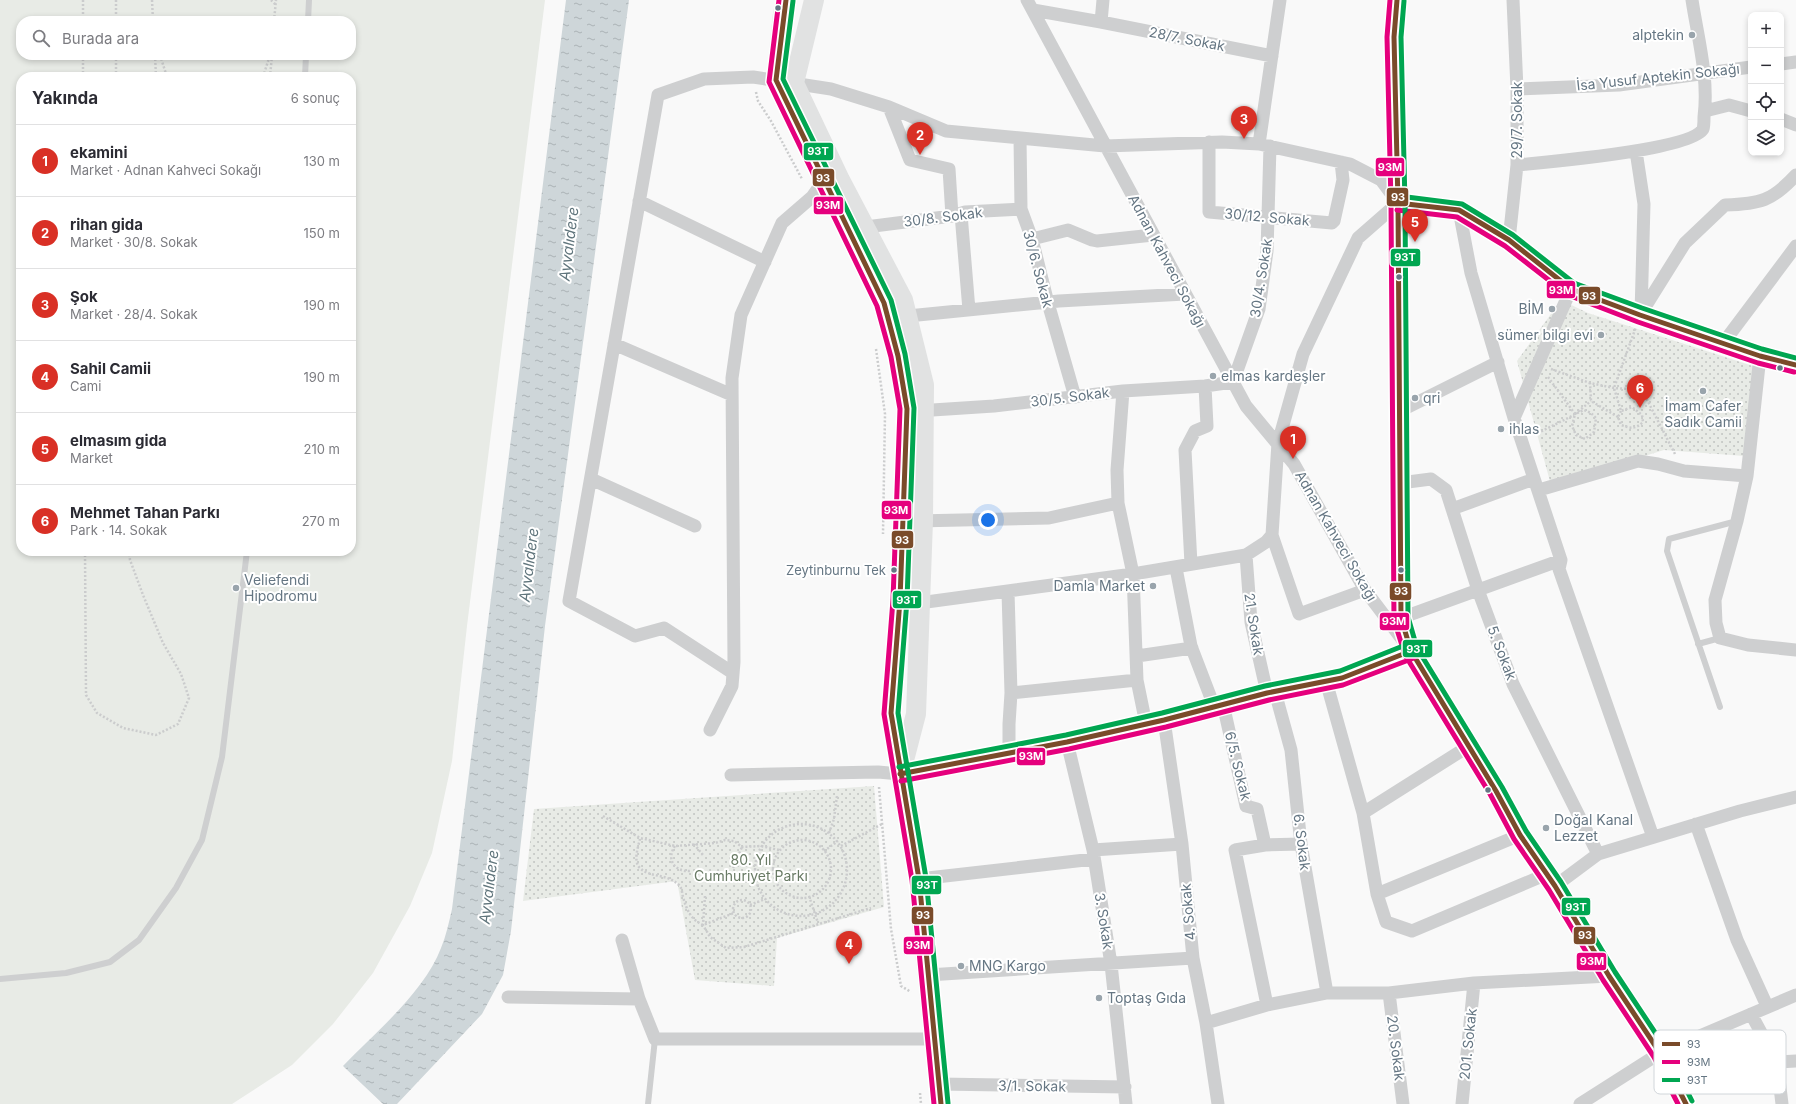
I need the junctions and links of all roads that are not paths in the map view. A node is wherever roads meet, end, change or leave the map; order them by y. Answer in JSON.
{"nodes":[{"id":1,"x":309,"y":0,"type":"edge"},
{"id":2,"x":786,"y":0,"type":"edge"},
{"id":3,"x":814,"y":0,"type":"edge"},
{"id":4,"x":1102,"y":0,"type":"edge"},
{"id":5,"x":1280,"y":0,"type":"edge"},
{"id":6,"x":1396,"y":0,"type":"edge"},
{"id":7,"x":1514,"y":0,"type":"edge"},
{"id":8,"x":1692,"y":0,"type":"edge"},
{"id":9,"x":1030,"y":5,"type":"edge"},
{"id":10,"x":308,"y":16,"type":"edge"},
{"id":11,"x":1101,"y":22,"type":"junction"},
{"id":12,"x":1272,"y":56,"type":"junction"},
{"id":13,"x":306,"y":60,"type":"edge"},
{"id":14,"x":1796,"y":62,"type":"edge"},
{"id":15,"x":1784,"y":64,"type":"edge"},
{"id":16,"x":1748,"y":67,"type":"edge"},
{"id":17,"x":304,"y":72,"type":"edge"},
{"id":18,"x":1705,"y":73,"type":"junction"},
{"id":19,"x":785,"y":81,"type":"junction"},
{"id":20,"x":1517,"y":90,"type":"junction"},
{"id":21,"x":889,"y":107,"type":"junction"},
{"id":22,"x":1748,"y":110,"type":"edge"},
{"id":23,"x":1705,"y":111,"type":"junction"},
{"id":24,"x":1784,"y":120,"type":"edge"},
{"id":25,"x":1796,"y":125,"type":"edge"},
{"id":26,"x":1020,"y":138,"type":"junction"},
{"id":27,"x":1209,"y":142,"type":"junction"},
{"id":28,"x":1264,"y":145,"type":"junction"},
{"id":29,"x":1105,"y":146,"type":"junction"},
{"id":30,"x":1636,"y":151,"type":"junction"},
{"id":31,"x":1341,"y":162,"type":"junction"},
{"id":32,"x":1517,"y":165,"type":"junction"},
{"id":33,"x":1796,"y":176,"type":"edge"},
{"id":34,"x":824,"y":180,"type":"junction"},
{"id":35,"x":639,"y":201,"type":"junction"},
{"id":36,"x":1398,"y":203,"type":"junction"},
{"id":37,"x":1020,"y":209,"type":"junction"},
{"id":38,"x":1459,"y":210,"type":"junction"},
{"id":39,"x":957,"y":215,"type":"junction"},
{"id":40,"x":1268,"y":216,"type":"junction"},
{"id":41,"x":866,"y":227,"type":"junction"},
{"id":42,"x":1153,"y":235,"type":"junction"},
{"id":43,"x":1032,"y":238,"type":"junction"},
{"id":44,"x":1509,"y":240,"type":"junction"},
{"id":45,"x":1796,"y":246,"type":"edge"},
{"id":46,"x":765,"y":262,"type":"junction"},
{"id":47,"x":1571,"y":289,"type":"junction"},
{"id":48,"x":1185,"y":294,"type":"junction"},
{"id":49,"x":1048,"y":303,"type":"junction"},
{"id":50,"x":969,"y":310,"type":"junction"},
{"id":51,"x":908,"y":316,"type":"junction"},
{"id":52,"x":1640,"y":316,"type":"junction"},
{"id":53,"x":1724,"y":342,"type":"junction"},
{"id":54,"x":614,"y":344,"type":"junction"},
{"id":55,"x":1760,"y":356,"type":"junction"},
{"id":56,"x":1498,"y":362,"type":"junction"},
{"id":57,"x":1795,"y":363,"type":"edge"},
{"id":58,"x":1233,"y":382,"type":"junction"},
{"id":59,"x":1206,"y":386,"type":"junction"},
{"id":60,"x":1123,"y":390,"type":"junction"},
{"id":61,"x":732,"y":395,"type":"junction"},
{"id":62,"x":1074,"y":397,"type":"junction"},
{"id":63,"x":915,"y":410,"type":"junction"},
{"id":64,"x":1400,"y":411,"type":"junction"},
{"id":65,"x":1514,"y":418,"type":"junction"},
{"id":66,"x":1278,"y":443,"type":"junction"},
{"id":67,"x":1747,"y":476,"type":"junction"},
{"id":68,"x":591,"y":479,"type":"junction"},
{"id":69,"x":1400,"y":483,"type":"junction"},
{"id":70,"x":1536,"y":484,"type":"junction"},
{"id":71,"x":1118,"y":503,"type":"junction"},
{"id":72,"x":1452,"y":509,"type":"junction"},
{"id":73,"x":902,"y":520,"type":"junction"},
{"id":74,"x":1737,"y":521,"type":"junction"},
{"id":75,"x":922,"y":522,"type":"junction"},
{"id":76,"x":695,"y":526,"type":"dead end"},
{"id":77,"x":1272,"y":535,"type":"junction"},
{"id":78,"x":1246,"y":555,"type":"junction"},
{"id":79,"x":246,"y":556,"type":"edge"},
{"id":80,"x":1561,"y":560,"type":"junction"},
{"id":81,"x":1191,"y":564,"type":"junction"},
{"id":82,"x":1176,"y":568,"type":"junction"},
{"id":83,"x":1133,"y":574,"type":"junction"},
{"id":84,"x":1365,"y":590,"type":"junction"},
{"id":85,"x":1478,"y":590,"type":"junction"},
{"id":86,"x":1008,"y":592,"type":"junction"},
{"id":87,"x":919,"y":603,"type":"junction"},
{"id":88,"x":1401,"y":618,"type":"junction"},
{"id":89,"x":1720,"y":638,"type":"junction"},
{"id":90,"x":1698,"y":644,"type":"junction"},
{"id":91,"x":1192,"y":648,"type":"junction"},
{"id":92,"x":1796,"y":650,"type":"edge"},
{"id":93,"x":1411,"y":651,"type":"junction"},
{"id":94,"x":1136,"y":656,"type":"junction"},
{"id":95,"x":733,"y":673,"type":"junction"},
{"id":96,"x":1137,"y":680,"type":"junction"},
{"id":97,"x":1326,"y":680,"type":"junction"},
{"id":98,"x":1271,"y":692,"type":"junction"},
{"id":99,"x":1011,"y":693,"type":"junction"},
{"id":100,"x":1219,"y":705,"type":"junction"},
{"id":101,"x":1720,"y":707,"type":"dead end"},
{"id":102,"x":1164,"y":720,"type":"junction"},
{"id":103,"x":1146,"y":724,"type":"junction"},
{"id":104,"x":710,"y":730,"type":"dead end"},
{"id":105,"x":1067,"y":742,"type":"junction"},
{"id":106,"x":1469,"y":746,"type":"junction"},
{"id":107,"x":1010,"y":752,"type":"junction"},
{"id":108,"x":900,"y":774,"type":"junction"},
{"id":109,"x":731,"y":775,"type":"dead end"},
{"id":110,"x":1796,"y":797,"type":"edge"},
{"id":111,"x":1363,"y":813,"type":"junction"},
{"id":112,"x":1696,"y":824,"type":"junction"},
{"id":113,"x":1520,"y":835,"type":"junction"},
{"id":114,"x":1653,"y":837,"type":"junction"},
{"id":115,"x":1182,"y":844,"type":"junction"},
{"id":116,"x":1301,"y":844,"type":"junction"},
{"id":117,"x":1265,"y":845,"type":"junction"},
{"id":118,"x":1094,"y":854,"type":"junction"},
{"id":119,"x":1598,"y":854,"type":"junction"},
{"id":120,"x":1547,"y":874,"type":"junction"},
{"id":121,"x":919,"y":879,"type":"junction"},
{"id":122,"x":1555,"y":886,"type":"junction"},
{"id":123,"x":1377,"y":894,"type":"junction"},
{"id":124,"x":622,"y":940,"type":"dead end"},
{"id":125,"x":1193,"y":958,"type":"junction"},
{"id":126,"x":1111,"y":964,"type":"junction"},
{"id":127,"x":928,"y":975,"type":"junction"},
{"id":128,"x":1609,"y":976,"type":"junction"},
{"id":129,"x":0,"y":979,"type":"edge"},
{"id":130,"x":1474,"y":984,"type":"junction"},
{"id":131,"x":1327,"y":993,"type":"junction"},
{"id":132,"x":1389,"y":993,"type":"junction"},
{"id":133,"x":1796,"y":995,"type":"edge"},
{"id":134,"x":508,"y":997,"type":"dead end"},
{"id":135,"x":639,"y":999,"type":"junction"},
{"id":136,"x":1267,"y":1005,"type":"junction"},
{"id":137,"x":1767,"y":1006,"type":"junction"},
{"id":138,"x":1751,"y":1014,"type":"junction"},
{"id":139,"x":1206,"y":1023,"type":"junction"},
{"id":140,"x":1714,"y":1030,"type":"edge"},
{"id":141,"x":1760,"y":1030,"type":"edge"},
{"id":142,"x":655,"y":1039,"type":"junction"},
{"id":143,"x":934,"y":1039,"type":"junction"},
{"id":144,"x":1654,"y":1044,"type":"edge"},
{"id":145,"x":1654,"y":1057,"type":"edge"},
{"id":146,"x":1796,"y":1061,"type":"edge"},
{"id":147,"x":1786,"y":1062,"type":"edge"},
{"id":148,"x":939,"y":1084,"type":"junction"},
{"id":149,"x":1125,"y":1087,"type":"junction"},
{"id":150,"x":1681,"y":1094,"type":"edge"},
{"id":151,"x":1781,"y":1094,"type":"edge"},
{"id":152,"x":648,"y":1104,"type":"edge"},
{"id":153,"x":941,"y":1104,"type":"edge"},
{"id":154,"x":1126,"y":1104,"type":"edge"},
{"id":155,"x":1218,"y":1104,"type":"edge"},
{"id":156,"x":1403,"y":1104,"type":"edge"},
{"id":157,"x":1462,"y":1104,"type":"edge"},
{"id":158,"x":1580,"y":1104,"type":"edge"},
{"id":159,"x":1686,"y":1104,"type":"edge"},
{"id":160,"x":1782,"y":1104,"type":"edge"}],
"edges":[{"from":1,"to":10,"type":"lane"},
{"from":2,"to":19,"type":"main road"},
{"from":3,"to":19,"type":"main road"},
{"from":4,"to":11,"type":"street"},
{"from":5,"to":12,"type":"street","name":"30/4. Sokak"},
{"from":6,"to":36,"type":"street"},
{"from":7,"to":20,"type":"street","name":"29/7. Sokak"},
{"from":8,"to":18,"type":"street"},
{"from":9,"to":11,"type":"street","name":"28/7. Sokak"},
{"from":9,"to":29,"type":"street","name":"Adnan Kahveci Sokağı"},
{"from":11,"to":12,"type":"street","name":"28/7. Sokak"},
{"from":12,"to":28,"type":"street","name":"30/4. Sokak"},
{"from":13,"to":17,"type":"lane"},
{"from":14,"to":15,"type":"street"},
{"from":16,"to":18,"type":"street","name":"İsa Yusuf Aptekin Sokağı"},
{"from":18,"to":20,"type":"street","name":"İsa Yusuf Aptekin Sokağı"},
{"from":18,"to":23,"type":"street"},
{"from":19,"to":21,"type":"street"},
{"from":19,"to":34,"type":"main road"},
{"from":19,"to":35,"type":"street"},
{"from":19,"to":41,"type":"main road"},
{"from":20,"to":32,"type":"street","name":"29/7. Sokak"},
{"from":21,"to":26,"type":"street"},
{"from":21,"to":39,"type":"street"},
{"from":22,"to":23,"type":"street"},
{"from":23,"to":30,"type":"street"},
{"from":24,"to":25,"type":"street"},
{"from":26,"to":29,"type":"street"},
{"from":26,"to":37,"type":"street","name":"30/6. Sokak"},
{"from":27,"to":28,"type":"street"},
{"from":27,"to":29,"type":"street"},
{"from":27,"to":40,"type":"street","name":"30/12. Sokak"},
{"from":28,"to":31,"type":"street"},
{"from":28,"to":40,"type":"street","name":"30/4. Sokak"},
{"from":29,"to":42,"type":"street","name":"Adnan Kahveci Sokağı"},
{"from":30,"to":32,"type":"street"},
{"from":30,"to":52,"type":"street"},
{"from":31,"to":36,"type":"street"},
{"from":31,"to":40,"type":"street","name":"30/12. Sokak"},
{"from":32,"to":44,"type":"street","name":"29/7. Sokak"},
{"from":33,"to":52,"type":"street"},
{"from":34,"to":46,"type":"street"},
{"from":34,"to":63,"type":"main road"},
{"from":35,"to":46,"type":"street"},
{"from":35,"to":54,"type":"street"},
{"from":36,"to":38,"type":"street"},
{"from":36,"to":64,"type":"street"},
{"from":36,"to":66,"type":"street"},
{"from":37,"to":39,"type":"street","name":"30/8. Sokak"},
{"from":37,"to":43,"type":"street","name":"30/6. Sokak"},
{"from":38,"to":44,"type":"street"},
{"from":38,"to":56,"type":"street"},
{"from":39,"to":41,"type":"street","name":"30/8. Sokak"},
{"from":39,"to":50,"type":"street"},
{"from":40,"to":58,"type":"street","name":"30/4. Sokak"},
{"from":41,"to":51,"type":"main road"},
{"from":42,"to":43,"type":"street"},
{"from":42,"to":48,"type":"street","name":"Adnan Kahveci Sokağı"},
{"from":43,"to":49,"type":"street","name":"30/6. Sokak"},
{"from":44,"to":47,"type":"street"},
{"from":45,"to":53,"type":"street"},
{"from":46,"to":61,"type":"street"},
{"from":47,"to":52,"type":"street"},
{"from":47,"to":65,"type":"street"},
{"from":48,"to":49,"type":"street"},
{"from":48,"to":58,"type":"street","name":"Adnan Kahveci Sokağı"},
{"from":49,"to":50,"type":"street"},
{"from":49,"to":62,"type":"street","name":"30/6. Sokak"},
{"from":50,"to":51,"type":"street"},
{"from":51,"to":63,"type":"main road"},
{"from":52,"to":53,"type":"street"},
{"from":53,"to":55,"type":"street"},
{"from":54,"to":61,"type":"street"},
{"from":54,"to":68,"type":"street"},
{"from":55,"to":57,"type":"street"},
{"from":55,"to":67,"type":"street"},
{"from":56,"to":64,"type":"street"},
{"from":56,"to":65,"type":"street"},
{"from":58,"to":59,"type":"street","name":"30/5. Sokak"},
{"from":58,"to":66,"type":"street","name":"Adnan Kahveci Sokağı"},
{"from":59,"to":60,"type":"street","name":"30/5. Sokak"},
{"from":59,"to":81,"type":"street"},
{"from":60,"to":62,"type":"street","name":"30/5. Sokak"},
{"from":60,"to":71,"type":"street"},
{"from":61,"to":95,"type":"street"},
{"from":62,"to":63,"type":"street","name":"30/5. Sokak"},
{"from":63,"to":73,"type":"main road"},
{"from":63,"to":75,"type":"main road"},
{"from":64,"to":69,"type":"street"},
{"from":65,"to":70,"type":"street"},
{"from":66,"to":77,"type":"street"},
{"from":66,"to":84,"type":"street","name":"Adnan Kahveci Sokağı"},
{"from":67,"to":70,"type":"street"},
{"from":67,"to":74,"type":"street"},
{"from":68,"to":76,"type":"street"},
{"from":68,"to":95,"type":"street"},
{"from":69,"to":72,"type":"street","name":"5. Sokak"},
{"from":69,"to":88,"type":"street"},
{"from":70,"to":72,"type":"street"},
{"from":70,"to":80,"type":"street"},
{"from":71,"to":75,"type":"street"},
{"from":71,"to":83,"type":"street"},
{"from":72,"to":85,"type":"street","name":"5. Sokak"},
{"from":73,"to":75,"type":"street"},
{"from":73,"to":108,"type":"main road"},
{"from":74,"to":89,"type":"street"},
{"from":74,"to":90,"type":"lane"},
{"from":75,"to":87,"type":"main road"},
{"from":77,"to":78,"type":"street"},
{"from":77,"to":84,"type":"street"},
{"from":78,"to":81,"type":"street"},
{"from":78,"to":98,"type":"street","name":"21. Sokak"},
{"from":79,"to":129,"type":"lane"},
{"from":80,"to":85,"type":"street"},
{"from":80,"to":114,"type":"street"},
{"from":81,"to":82,"type":"street"},
{"from":82,"to":83,"type":"street"},
{"from":82,"to":91,"type":"street"},
{"from":83,"to":86,"type":"street"},
{"from":83,"to":94,"type":"street"},
{"from":84,"to":93,"type":"street","name":"Adnan Kahveci Sokağı"},
{"from":85,"to":88,"type":"street"},
{"from":85,"to":119,"type":"street","name":"5. Sokak"},
{"from":86,"to":87,"type":"street"},
{"from":86,"to":99,"type":"street"},
{"from":87,"to":108,"type":"main road"},
{"from":88,"to":93,"type":"street"},
{"from":89,"to":90,"type":"lane"},
{"from":89,"to":92,"type":"street"},
{"from":90,"to":101,"type":"lane"},
{"from":91,"to":94,"type":"street"},
{"from":91,"to":100,"type":"street"},
{"from":93,"to":97,"type":"street"},
{"from":93,"to":106,"type":"street","name":"Adnan Kahveci Sokağı"},
{"from":94,"to":96,"type":"street"},
{"from":95,"to":104,"type":"street"},
{"from":96,"to":99,"type":"street"},
{"from":96,"to":103,"type":"street"},
{"from":97,"to":98,"type":"street"},
{"from":97,"to":111,"type":"street"},
{"from":98,"to":100,"type":"street"},
{"from":98,"to":116,"type":"street","name":"6. Sokak"},
{"from":99,"to":107,"type":"street"},
{"from":100,"to":102,"type":"street"},
{"from":100,"to":117,"type":"street","name":"6/5. Sokak"},
{"from":102,"to":103,"type":"street"},
{"from":102,"to":115,"type":"street","name":"4. Sokak"},
{"from":103,"to":105,"type":"street"},
{"from":105,"to":107,"type":"street"},
{"from":105,"to":118,"type":"street","name":"3. Sokak"},
{"from":106,"to":111,"type":"street"},
{"from":106,"to":113,"type":"street","name":"Adnan Kahveci Sokağı"},
{"from":107,"to":108,"type":"street"},
{"from":108,"to":109,"type":"street"},
{"from":108,"to":121,"type":"main road"},
{"from":110,"to":112,"type":"street"},
{"from":111,"to":123,"type":"street"},
{"from":112,"to":114,"type":"street"},
{"from":112,"to":137,"type":"street"},
{"from":113,"to":120,"type":"street","name":"Adnan Kahveci Sokağı"},
{"from":113,"to":123,"type":"street"},
{"from":114,"to":119,"type":"street"},
{"from":115,"to":118,"type":"street"},
{"from":115,"to":125,"type":"street","name":"4. Sokak"},
{"from":116,"to":117,"type":"street"},
{"from":116,"to":131,"type":"street","name":"6. Sokak"},
{"from":117,"to":136,"type":"street"},
{"from":118,"to":121,"type":"street"},
{"from":118,"to":126,"type":"street","name":"3. Sokak"},
{"from":119,"to":122,"type":"street"},
{"from":120,"to":122,"type":"street","name":"Adnan Kahveci Sokağı"},
{"from":120,"to":123,"type":"street"},
{"from":121,"to":127,"type":"main road"},
{"from":122,"to":128,"type":"street","name":"Adnan Kahveci Sokağı"},
{"from":124,"to":135,"type":"street"},
{"from":125,"to":126,"type":"street"},
{"from":125,"to":139,"type":"street","name":"4. Sokak"},
{"from":126,"to":127,"type":"street"},
{"from":126,"to":149,"type":"street","name":"3. Sokak"},
{"from":127,"to":143,"type":"main road"},
{"from":128,"to":130,"type":"street"},
{"from":128,"to":144,"type":"street","name":"Adnan Kahveci Sokağı"},
{"from":130,"to":132,"type":"street"},
{"from":130,"to":157,"type":"street","name":"201. Sokak"},
{"from":131,"to":132,"type":"street"},
{"from":131,"to":136,"type":"street"},
{"from":132,"to":156,"type":"street","name":"20. Sokak"},
{"from":133,"to":137,"type":"street"},
{"from":134,"to":135,"type":"street"},
{"from":135,"to":142,"type":"street"},
{"from":136,"to":139,"type":"street"},
{"from":137,"to":138,"type":"street"},
{"from":138,"to":140,"type":"street"},
{"from":138,"to":141,"type":"street"},
{"from":139,"to":155,"type":"street","name":"4. Sokak"},
{"from":142,"to":143,"type":"street"},
{"from":142,"to":152,"type":"lane"},
{"from":143,"to":148,"type":"main road"},
{"from":145,"to":158,"type":"street"},
{"from":146,"to":147,"type":"street"},
{"from":148,"to":149,"type":"street","name":"3/1. Sokak"},
{"from":148,"to":153,"type":"main road"},
{"from":149,"to":154,"type":"street","name":"3. Sokak"},
{"from":150,"to":159,"type":"street","name":"Adnan Kahveci Sokağı"},
{"from":151,"to":160,"type":"street"}]}
